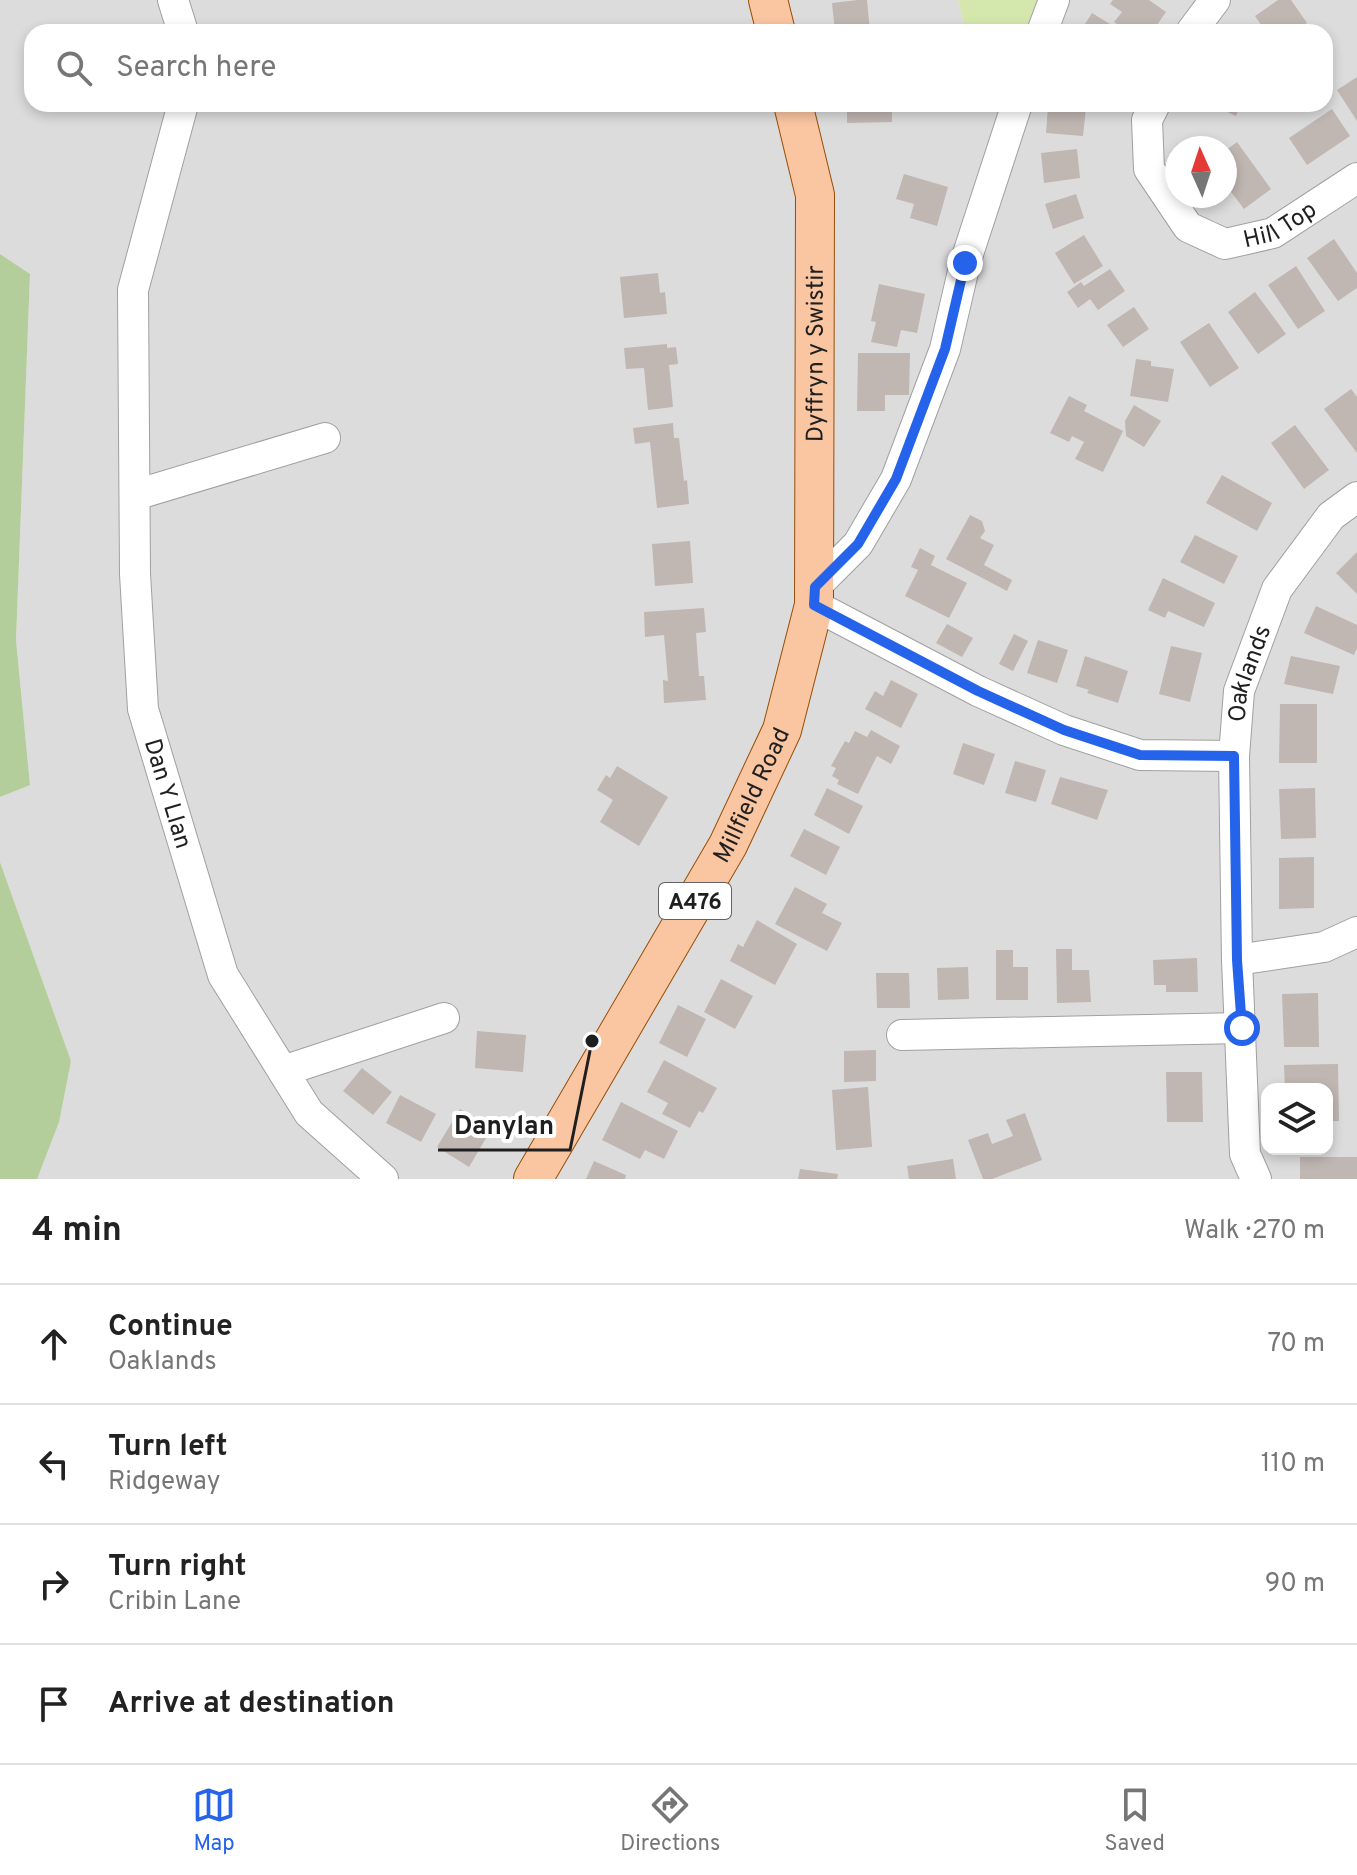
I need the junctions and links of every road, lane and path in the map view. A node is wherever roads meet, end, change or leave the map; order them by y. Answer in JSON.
{"nodes":[{"id":1,"x":173,"y":0,"type":"edge"},
{"id":2,"x":768,"y":0,"type":"edge"},
{"id":3,"x":1054,"y":0,"type":"edge"},
{"id":4,"x":1215,"y":0,"type":"edge"},
{"id":5,"x":180,"y":24,"type":"edge"},
{"id":6,"x":774,"y":24,"type":"edge"},
{"id":7,"x":1045,"y":24,"type":"edge"},
{"id":8,"x":1197,"y":24,"type":"edge"},
{"id":9,"x":181,"y":112,"type":"edge"},
{"id":10,"x":795,"y":112,"type":"edge"},
{"id":11,"x":1014,"y":112,"type":"edge"},
{"id":12,"x":1151,"y":112,"type":"edge"},
{"id":13,"x":1357,"y":178,"type":"edge"},
{"id":14,"x":325,"y":438,"type":"dead end"},
{"id":15,"x":135,"y":495,"type":"junction"},
{"id":16,"x":1357,"y":497,"type":"edge"},
{"id":17,"x":815,"y":596,"type":"junction"},
{"id":18,"x":1234,"y":756,"type":"junction"},
{"id":19,"x":1357,"y":932,"type":"edge"},
{"id":20,"x":1237,"y":960,"type":"junction"},
{"id":21,"x":444,"y":1018,"type":"dead end"},
{"id":22,"x":1242,"y":1028,"type":"junction"},
{"id":23,"x":902,"y":1035,"type":"dead end"},
{"id":24,"x":283,"y":1071,"type":"junction"},
{"id":25,"x":383,"y":1179,"type":"edge"},
{"id":26,"x":533,"y":1179,"type":"edge"},
{"id":27,"x":1256,"y":1179,"type":"edge"}],
"edges":[{"from":1,"to":5,"type":"street"},
{"from":2,"to":6,"type":"main road"},
{"from":3,"to":7,"type":"street"},
{"from":4,"to":8,"type":"street"},
{"from":9,"to":15,"type":"street","name":"Dan Y Llan"},
{"from":10,"to":17,"type":"main road","name":"Dyffryn y Swistir","number":"A476"},
{"from":11,"to":17,"type":"street"},
{"from":12,"to":13,"type":"street","name":"Hill Top"},
{"from":14,"to":15,"type":"street"},
{"from":15,"to":24,"type":"street","name":"Dan Y Llan"},
{"from":16,"to":18,"type":"street","name":"Oaklands"},
{"from":17,"to":18,"type":"street"},
{"from":17,"to":26,"type":"main road","name":"Millfield Road","number":"A476"},
{"from":18,"to":20,"type":"street","name":"Oaklands"},
{"from":19,"to":20,"type":"street"},
{"from":20,"to":22,"type":"street","name":"Oaklands"},
{"from":21,"to":24,"type":"street"},
{"from":22,"to":23,"type":"street"},
{"from":22,"to":27,"type":"street","name":"Oaklands"},
{"from":24,"to":25,"type":"street","name":"Dan Y Llan"}]}
